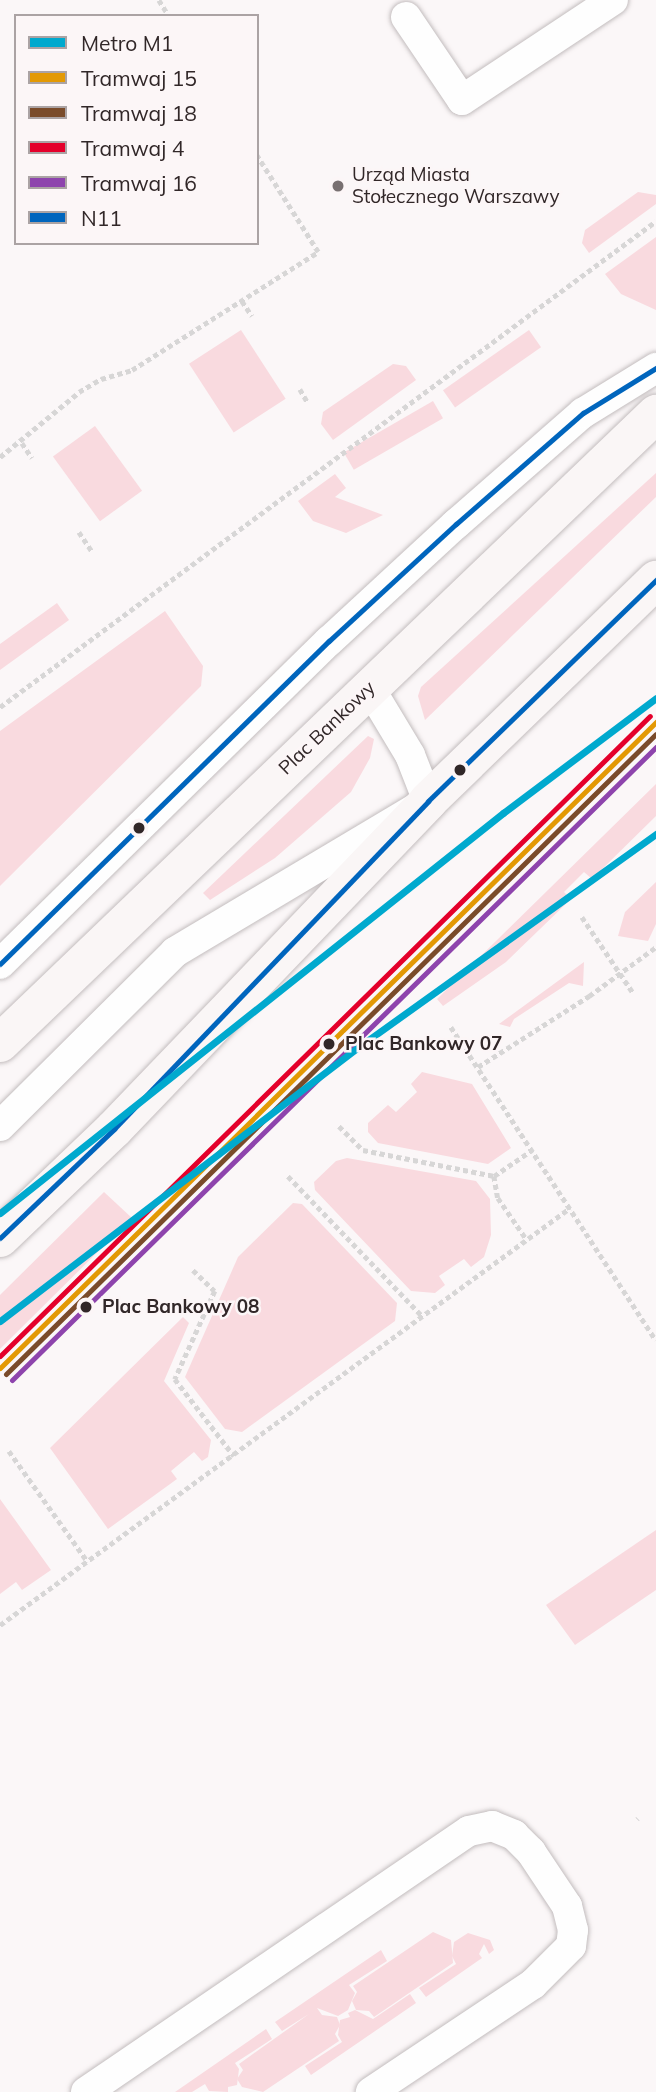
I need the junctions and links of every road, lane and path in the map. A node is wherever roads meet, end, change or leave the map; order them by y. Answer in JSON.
{"nodes":[{"id":1,"x":613,"y":0,"type":"edge"},
{"id":2,"x":406,"y":17,"type":"dead end"},
{"id":3,"x":259,"y":159,"type":"edge"},
{"id":4,"x":656,"y":221,"type":"edge"},
{"id":5,"x":242,"y":301,"type":"junction"},
{"id":6,"x":252,"y":316,"type":"dead end"},
{"id":7,"x":656,"y":368,"type":"edge"},
{"id":8,"x":300,"y":389,"type":"dead end"},
{"id":9,"x":308,"y":402,"type":"dead end"},
{"id":10,"x":656,"y":414,"type":"edge"},
{"id":11,"x":22,"y":443,"type":"junction"},
{"id":12,"x":0,"y":457,"type":"edge"},
{"id":13,"x":32,"y":458,"type":"dead end"},
{"id":14,"x":79,"y":532,"type":"dead end"},
{"id":15,"x":93,"y":553,"type":"dead end"},
{"id":16,"x":656,"y":580,"type":"edge"},
{"id":17,"x":369,"y":687,"type":"junction"},
{"id":18,"x":0,"y":707,"type":"edge"},
{"id":19,"x":428,"y":801,"type":"junction"},
{"id":20,"x":582,"y":917,"type":"dead end"},
{"id":21,"x":656,"y":947,"type":"edge"},
{"id":22,"x":0,"y":964,"type":"edge"},
{"id":23,"x":618,"y":971,"type":"junction"},
{"id":24,"x":634,"y":994,"type":"dead end"},
{"id":25,"x":451,"y":1027,"type":"dead end"},
{"id":26,"x":0,"y":1043,"type":"edge"},
{"id":27,"x":478,"y":1067,"type":"junction"},
{"id":28,"x":0,"y":1126,"type":"edge"},
{"id":29,"x":339,"y":1126,"type":"dead end"},
{"id":30,"x":532,"y":1150,"type":"junction"},
{"id":31,"x":288,"y":1176,"type":"dead end"},
{"id":32,"x":494,"y":1176,"type":"junction"},
{"id":33,"x":570,"y":1208,"type":"junction"},
{"id":34,"x":0,"y":1238,"type":"edge"},
{"id":35,"x":527,"y":1240,"type":"junction"},
{"id":36,"x":193,"y":1270,"type":"dead end"},
{"id":37,"x":423,"y":1317,"type":"junction"},
{"id":38,"x":656,"y":1340,"type":"edge"},
{"id":39,"x":9,"y":1451,"type":"dead end"},
{"id":40,"x":234,"y":1456,"type":"junction"},
{"id":41,"x":88,"y":1562,"type":"junction"},
{"id":42,"x":0,"y":1625,"type":"edge"},
{"id":43,"x":86,"y":2092,"type":"edge"},
{"id":44,"x":371,"y":2092,"type":"edge"}],
"edges":[{"from":1,"to":2,"type":"lane"},
{"from":3,"to":5,"type":"path"},
{"from":4,"to":18,"type":"path"},
{"from":5,"to":6,"type":"path"},
{"from":5,"to":11,"type":"path"},
{"from":7,"to":22,"type":"lane"},
{"from":8,"to":9,"type":"path"},
{"from":10,"to":17,"type":"main road","name":"Plac Bankowy"},
{"from":11,"to":12,"type":"path"},
{"from":11,"to":13,"type":"path"},
{"from":14,"to":15,"type":"path"},
{"from":16,"to":19,"type":"main road"},
{"from":17,"to":19,"type":"lane"},
{"from":17,"to":26,"type":"main road","name":"Plac Bankowy"},
{"from":19,"to":28,"type":"lane"},
{"from":19,"to":34,"type":"main road"},
{"from":20,"to":23,"type":"path"},
{"from":21,"to":23,"type":"path"},
{"from":23,"to":24,"type":"path"},
{"from":23,"to":27,"type":"path"},
{"from":25,"to":27,"type":"path"},
{"from":27,"to":30,"type":"path"},
{"from":29,"to":32,"type":"path"},
{"from":30,"to":32,"type":"path"},
{"from":30,"to":33,"type":"path"},
{"from":31,"to":37,"type":"path"},
{"from":32,"to":35,"type":"path"},
{"from":33,"to":35,"type":"path"},
{"from":33,"to":38,"type":"path"},
{"from":35,"to":37,"type":"path"},
{"from":36,"to":40,"type":"path"},
{"from":37,"to":40,"type":"path"},
{"from":39,"to":41,"type":"path"},
{"from":40,"to":41,"type":"path"},
{"from":41,"to":42,"type":"path"},
{"from":43,"to":44,"type":"lane"}]}
